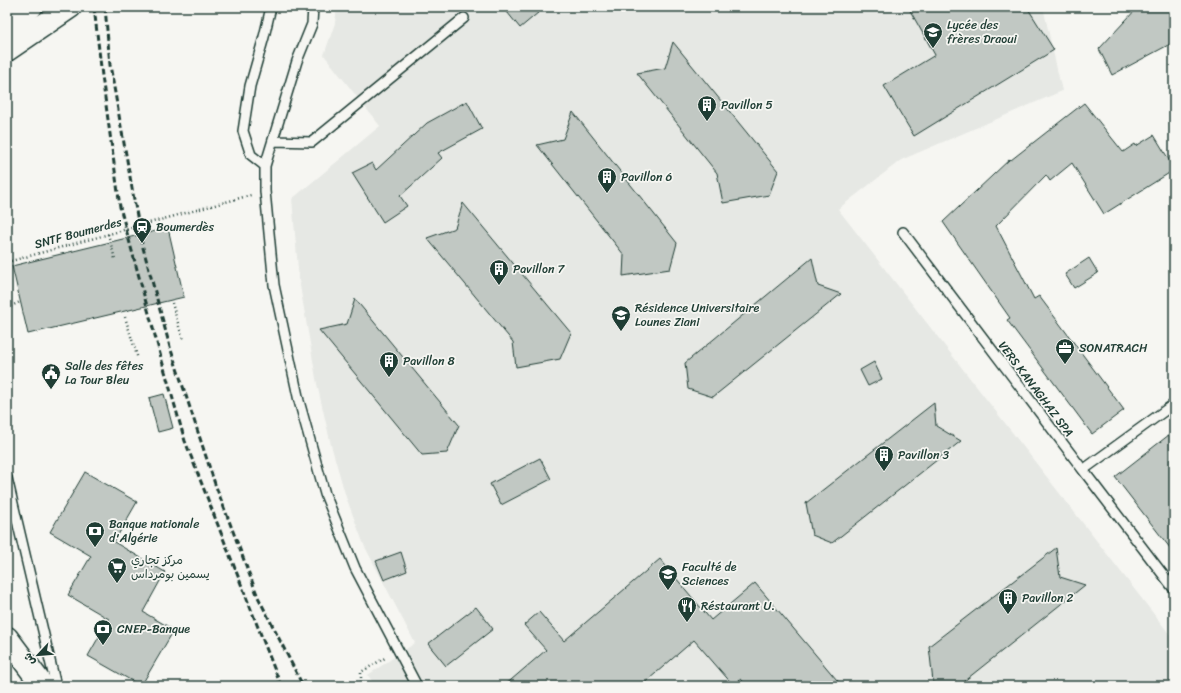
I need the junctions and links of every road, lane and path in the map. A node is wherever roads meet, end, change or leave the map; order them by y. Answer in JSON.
{"nodes":[{"id":1,"x":31,"y":7,"type":"edge"},
{"id":2,"x":70,"y":7,"type":"edge"},
{"id":3,"x":271,"y":7,"type":"edge"},
{"id":4,"x":314,"y":7,"type":"edge"},
{"id":5,"x":464,"y":18,"type":"dead end"},
{"id":6,"x":7,"y":24,"type":"edge"},
{"id":7,"x":11,"y":47,"type":"edge"},
{"id":8,"x":273,"y":141,"type":"junction"},
{"id":9,"x":265,"y":166,"type":"junction"},
{"id":10,"x":265,"y":191,"type":"junction"},
{"id":11,"x":903,"y":232,"type":"dead end"},
{"id":12,"x":108,"y":234,"type":"junction"},
{"id":13,"x":114,"y":259,"type":"dead end"},
{"id":14,"x":7,"y":262,"type":"edge"},
{"id":15,"x":20,"y":302,"type":"dead end"},
{"id":16,"x":172,"y":303,"type":"dead end"},
{"id":17,"x":7,"y":308,"type":"edge"},
{"id":18,"x":125,"y":317,"type":"dead end"},
{"id":19,"x":183,"y":340,"type":"dead end"},
{"id":20,"x":138,"y":359,"type":"dead end"},
{"id":21,"x":1174,"y":404,"type":"edge"},
{"id":22,"x":1083,"y":470,"type":"junction"},
{"id":23,"x":7,"y":478,"type":"edge"},
{"id":24,"x":1174,"y":588,"type":"edge"},
{"id":25,"x":7,"y":638,"type":"edge"},
{"id":26,"x":398,"y":650,"type":"junction"},
{"id":27,"x":43,"y":686,"type":"edge"},
{"id":28,"x":56,"y":686,"type":"edge"},
{"id":29,"x":361,"y":686,"type":"edge"},
{"id":30,"x":417,"y":686,"type":"edge"}],
"edges":[{"from":1,"to":6,"type":"main road"},
{"from":2,"to":7,"type":"main road"},
{"from":3,"to":9,"type":"lane"},
{"from":4,"to":8,"type":"lane"},
{"from":5,"to":8,"type":"lane"},
{"from":8,"to":9,"type":"lane"},
{"from":9,"to":10,"type":"lane"},
{"from":10,"to":12,"type":"path","name":"SNTF Boumerdes","bridge":true},
{"from":10,"to":26,"type":"lane"},
{"from":11,"to":22,"type":"lane","name":"VERS KANAGHAZ SPA"},
{"from":12,"to":13,"type":"path"},
{"from":12,"to":14,"type":"path","name":"SNTF Boumerdes","bridge":true},
{"from":15,"to":17,"type":"path"},
{"from":16,"to":19,"type":"path"},
{"from":18,"to":20,"type":"path"},
{"from":21,"to":22,"type":"lane"},
{"from":22,"to":24,"type":"lane","name":"VERS KANAGHAZ SPA"},
{"from":23,"to":28,"type":"lane"},
{"from":25,"to":27,"type":"main road"},
{"from":26,"to":29,"type":"path"},
{"from":26,"to":30,"type":"lane"}]}
